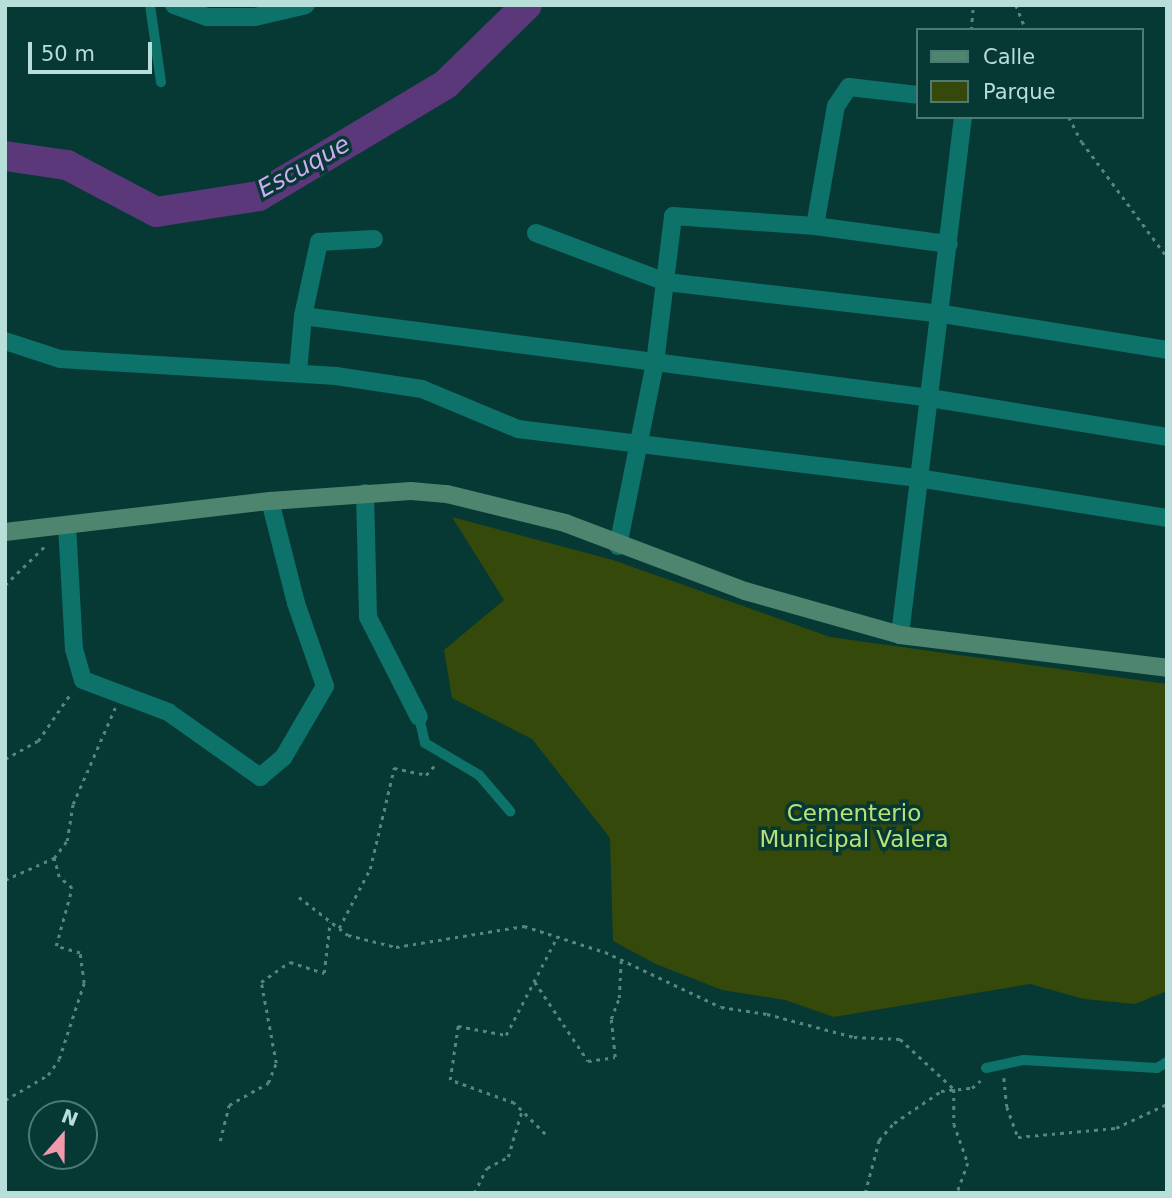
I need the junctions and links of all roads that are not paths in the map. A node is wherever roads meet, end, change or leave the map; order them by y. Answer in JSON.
{"nodes":[{"id":1,"x":150,"y":5,"type":"edge"},
{"id":2,"x":174,"y":5,"type":"edge"},
{"id":3,"x":296,"y":6,"type":"edge"},
{"id":4,"x":161,"y":82,"type":"dead end"},
{"id":5,"x":916,"y":95,"type":"edge"},
{"id":6,"x":964,"y":119,"type":"edge"},
{"id":7,"x":815,"y":226,"type":"junction"},
{"id":8,"x":536,"y":233,"type":"dead end"},
{"id":9,"x":374,"y":239,"type":"dead end"},
{"id":10,"x":949,"y":244,"type":"junction"},
{"id":11,"x":666,"y":282,"type":"junction"},
{"id":12,"x":943,"y":314,"type":"junction"},
{"id":13,"x":303,"y":316,"type":"junction"},
{"id":14,"x":5,"y":341,"type":"edge"},
{"id":15,"x":1167,"y":350,"type":"edge"},
{"id":16,"x":655,"y":363,"type":"junction"},
{"id":17,"x":298,"y":372,"type":"junction"},
{"id":18,"x":930,"y":398,"type":"junction"},
{"id":19,"x":1167,"y":437,"type":"edge"},
{"id":20,"x":641,"y":441,"type":"junction"},
{"id":21,"x":918,"y":478,"type":"junction"},
{"id":22,"x":365,"y":493,"type":"junction"},
{"id":23,"x":270,"y":501,"type":"junction"},
{"id":24,"x":1167,"y":518,"type":"edge"},
{"id":25,"x":67,"y":525,"type":"junction"},
{"id":26,"x":5,"y":532,"type":"edge"},
{"id":27,"x":618,"y":546,"type":"junction"},
{"id":28,"x":900,"y":635,"type":"junction"},
{"id":29,"x":1167,"y":668,"type":"edge"},
{"id":30,"x":419,"y":717,"type":"joint"},
{"id":31,"x":510,"y":811,"type":"dead end"},
{"id":32,"x":1167,"y":1062,"type":"edge"},
{"id":33,"x":986,"y":1068,"type":"road end"}],
"edges":[{"from":1,"to":4,"type":"lane"},
{"from":2,"to":3,"type":"street"},
{"from":5,"to":7,"type":"street"},
{"from":6,"to":10,"type":"street"},
{"from":7,"to":10,"type":"street"},
{"from":7,"to":11,"type":"street"},
{"from":8,"to":11,"type":"street"},
{"from":9,"to":13,"type":"street"},
{"from":10,"to":12,"type":"street"},
{"from":11,"to":12,"type":"street"},
{"from":11,"to":16,"type":"street"},
{"from":12,"to":15,"type":"street"},
{"from":12,"to":18,"type":"street"},
{"from":13,"to":16,"type":"street"},
{"from":13,"to":17,"type":"street"},
{"from":14,"to":17,"type":"street"},
{"from":16,"to":18,"type":"street"},
{"from":16,"to":20,"type":"street"},
{"from":17,"to":20,"type":"street"},
{"from":18,"to":19,"type":"street"},
{"from":18,"to":21,"type":"street"},
{"from":20,"to":21,"type":"street"},
{"from":20,"to":27,"type":"street"},
{"from":21,"to":24,"type":"street"},
{"from":21,"to":28,"type":"street"},
{"from":22,"to":23,"type":"main road"},
{"from":22,"to":27,"type":"main road"},
{"from":22,"to":30,"type":"street"},
{"from":23,"to":25,"type":"main road"},
{"from":23,"to":25,"type":"street"},
{"from":25,"to":26,"type":"main road"},
{"from":27,"to":28,"type":"main road"},
{"from":28,"to":29,"type":"main road"},
{"from":30,"to":31,"type":"lane"},
{"from":32,"to":33,"type":"lane"}]}
